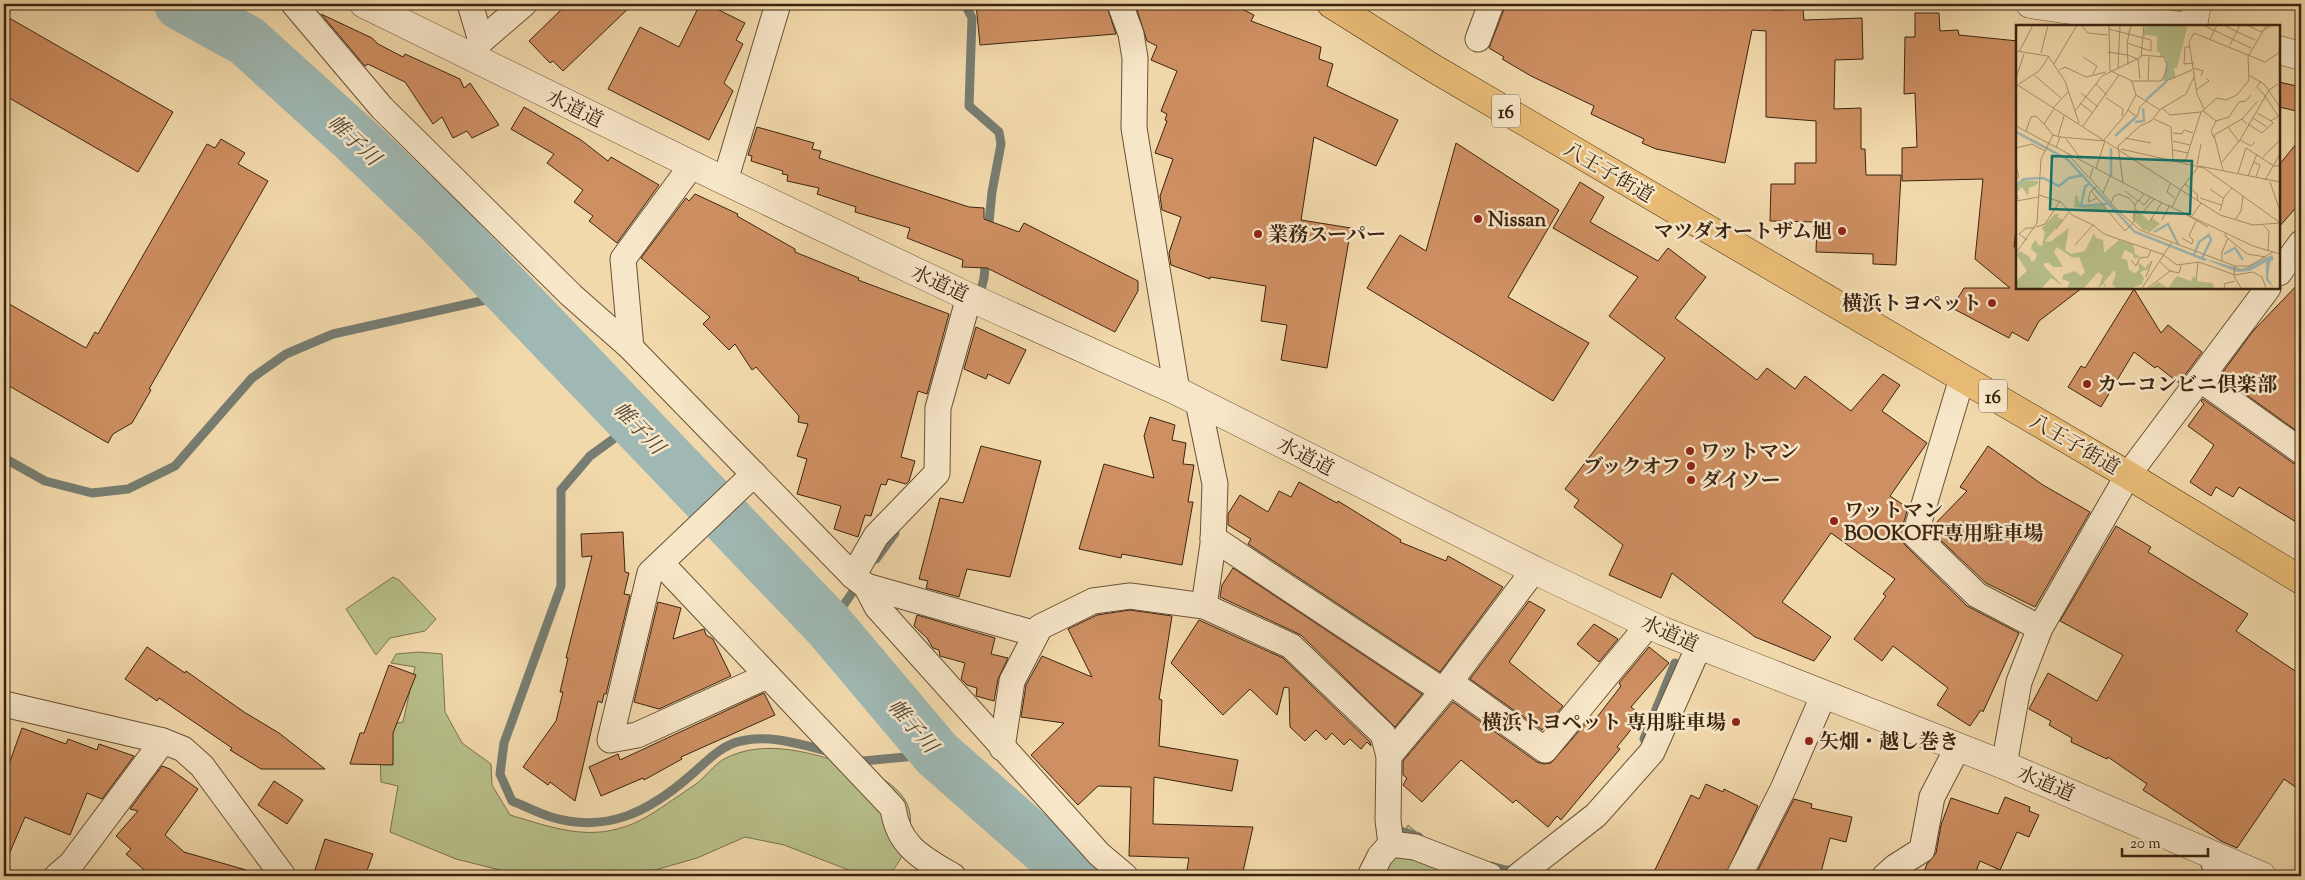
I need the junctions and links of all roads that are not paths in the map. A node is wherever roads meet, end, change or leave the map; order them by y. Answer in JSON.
{"nodes":[{"id":1,"x":294,"y":4,"type":"edge"},
{"id":2,"x":364,"y":4,"type":"edge"},
{"id":3,"x":470,"y":4,"type":"edge"},
{"id":4,"x":524,"y":4,"type":"edge"},
{"id":5,"x":778,"y":4,"type":"edge"},
{"id":6,"x":1120,"y":4,"type":"edge"},
{"id":7,"x":1331,"y":4,"type":"edge"},
{"id":8,"x":1491,"y":4,"type":"edge"},
{"id":9,"x":2030,"y":4,"type":"edge"},
{"id":10,"x":2197,"y":4,"type":"edge"},
{"id":11,"x":2175,"y":25,"type":"edge"},
{"id":12,"x":2193,"y":25,"type":"edge"},
{"id":13,"x":1478,"y":39,"type":"dead end"},
{"id":14,"x":476,"y":49,"type":"junction"},
{"id":15,"x":2280,"y":50,"type":"edge"},
{"id":16,"x":2301,"y":56,"type":"edge"},
{"id":17,"x":692,"y":165,"type":"junction"},
{"id":18,"x":725,"y":182,"type":"junction"},
{"id":19,"x":2301,"y":243,"type":"edge"},
{"id":20,"x":2280,"y":272,"type":"edge"},
{"id":21,"x":2267,"y":289,"type":"edge"},
{"id":22,"x":970,"y":297,"type":"junction"},
{"id":23,"x":631,"y":348,"type":"junction"},
{"id":24,"x":1962,"y":378,"type":"junction"},
{"id":25,"x":2200,"y":379,"type":"junction"},
{"id":26,"x":1188,"y":396,"type":"junction"},
{"id":27,"x":2301,"y":451,"type":"edge"},
{"id":28,"x":754,"y":474,"type":"junction"},
{"id":29,"x":2128,"y":475,"type":"junction"},
{"id":30,"x":1213,"y":538,"type":"junction"},
{"id":31,"x":669,"y":555,"type":"junction"},
{"id":32,"x":1534,"y":570,"type":"junction"},
{"id":33,"x":2301,"y":580,"type":"edge"},
{"id":34,"x":859,"y":581,"type":"junction"},
{"id":35,"x":1204,"y":606,"type":"junction"},
{"id":36,"x":1649,"y":624,"type":"junction"},
{"id":37,"x":2040,"y":628,"type":"junction"},
{"id":38,"x":1036,"y":634,"type":"junction"},
{"id":39,"x":1699,"y":646,"type":"junction"},
{"id":40,"x":767,"y":676,"type":"junction"},
{"id":41,"x":1446,"y":686,"type":"junction"},
{"id":42,"x":1824,"y":694,"type":"junction"},
{"id":43,"x":4,"y":704,"type":"edge"},
{"id":44,"x":163,"y":742,"type":"junction"},
{"id":45,"x":1002,"y":748,"type":"junction"},
{"id":46,"x":1958,"y":748,"type":"junction"},
{"id":47,"x":1389,"y":756,"type":"junction"},
{"id":48,"x":2004,"y":765,"type":"junction"},
{"id":49,"x":1390,"y":834,"type":"junction"},
{"id":50,"x":2214,"y":864,"type":"edge"},
{"id":51,"x":56,"y":876,"type":"edge"},
{"id":52,"x":283,"y":876,"type":"edge"},
{"id":53,"x":953,"y":876,"type":"edge"},
{"id":54,"x":1125,"y":876,"type":"edge"},
{"id":55,"x":1370,"y":876,"type":"edge"},
{"id":56,"x":1490,"y":876,"type":"edge"},
{"id":57,"x":1518,"y":876,"type":"edge"},
{"id":58,"x":1739,"y":876,"type":"edge"},
{"id":59,"x":1885,"y":876,"type":"edge"},
{"id":60,"x":2262,"y":876,"type":"edge"}],
"edges":[{"from":1,"to":23,"type":"street"},
{"from":2,"to":14,"type":"street","name":"水道道"},
{"from":3,"to":14,"type":"street"},
{"from":4,"to":14,"type":"street"},
{"from":5,"to":18,"type":"street"},
{"from":6,"to":26,"type":"street"},
{"from":7,"to":24,"type":"highway","name":"八王子街道","number":"16"},
{"from":8,"to":13,"type":"street"},
{"from":9,"to":11,"type":"street"},
{"from":10,"to":12,"type":"street"},
{"from":14,"to":17,"type":"street","name":"水道道"},
{"from":15,"to":16,"type":"street"},
{"from":17,"to":18,"type":"street","name":"水道道"},
{"from":17,"to":23,"type":"street"},
{"from":18,"to":22,"type":"street","name":"水道道"},
{"from":19,"to":20,"type":"street"},
{"from":21,"to":25,"type":"street"},
{"from":22,"to":26,"type":"street","name":"水道道"},
{"from":22,"to":34,"type":"street"},
{"from":23,"to":28,"type":"street"},
{"from":24,"to":29,"type":"highway","name":"八王子街道","number":"16"},
{"from":24,"to":37,"type":"street"},
{"from":25,"to":27,"type":"street"},
{"from":25,"to":29,"type":"street"},
{"from":26,"to":30,"type":"street"},
{"from":26,"to":32,"type":"street","name":"水道道"},
{"from":28,"to":31,"type":"street"},
{"from":28,"to":34,"type":"street"},
{"from":29,"to":33,"type":"highway","name":"八王子街道","number":"16"},
{"from":29,"to":37,"type":"street"},
{"from":30,"to":35,"type":"street"},
{"from":30,"to":41,"type":"street"},
{"from":31,"to":40,"type":"street"},
{"from":31,"to":40,"type":"street"},
{"from":32,"to":36,"type":"street","name":"水道道"},
{"from":32,"to":41,"type":"street"},
{"from":34,"to":38,"type":"street"},
{"from":34,"to":45,"type":"street"},
{"from":35,"to":38,"type":"street"},
{"from":35,"to":47,"type":"street"},
{"from":36,"to":39,"type":"street","name":"水道道"},
{"from":36,"to":41,"type":"street"},
{"from":37,"to":48,"type":"street"},
{"from":38,"to":45,"type":"street"},
{"from":39,"to":42,"type":"street","name":"水道道"},
{"from":39,"to":57,"type":"street"},
{"from":40,"to":53,"type":"street"},
{"from":41,"to":47,"type":"street"},
{"from":42,"to":46,"type":"street","name":"水道道"},
{"from":42,"to":58,"type":"street"},
{"from":43,"to":44,"type":"street"},
{"from":44,"to":51,"type":"street"},
{"from":44,"to":52,"type":"street"},
{"from":45,"to":54,"type":"street"},
{"from":46,"to":48,"type":"street","name":"水道道"},
{"from":46,"to":59,"type":"street"},
{"from":47,"to":49,"type":"street"},
{"from":48,"to":50,"type":"street","name":"水道道"},
{"from":49,"to":55,"type":"street"},
{"from":49,"to":56,"type":"street"},
{"from":50,"to":60,"type":"street","name":"水道道"}]}
